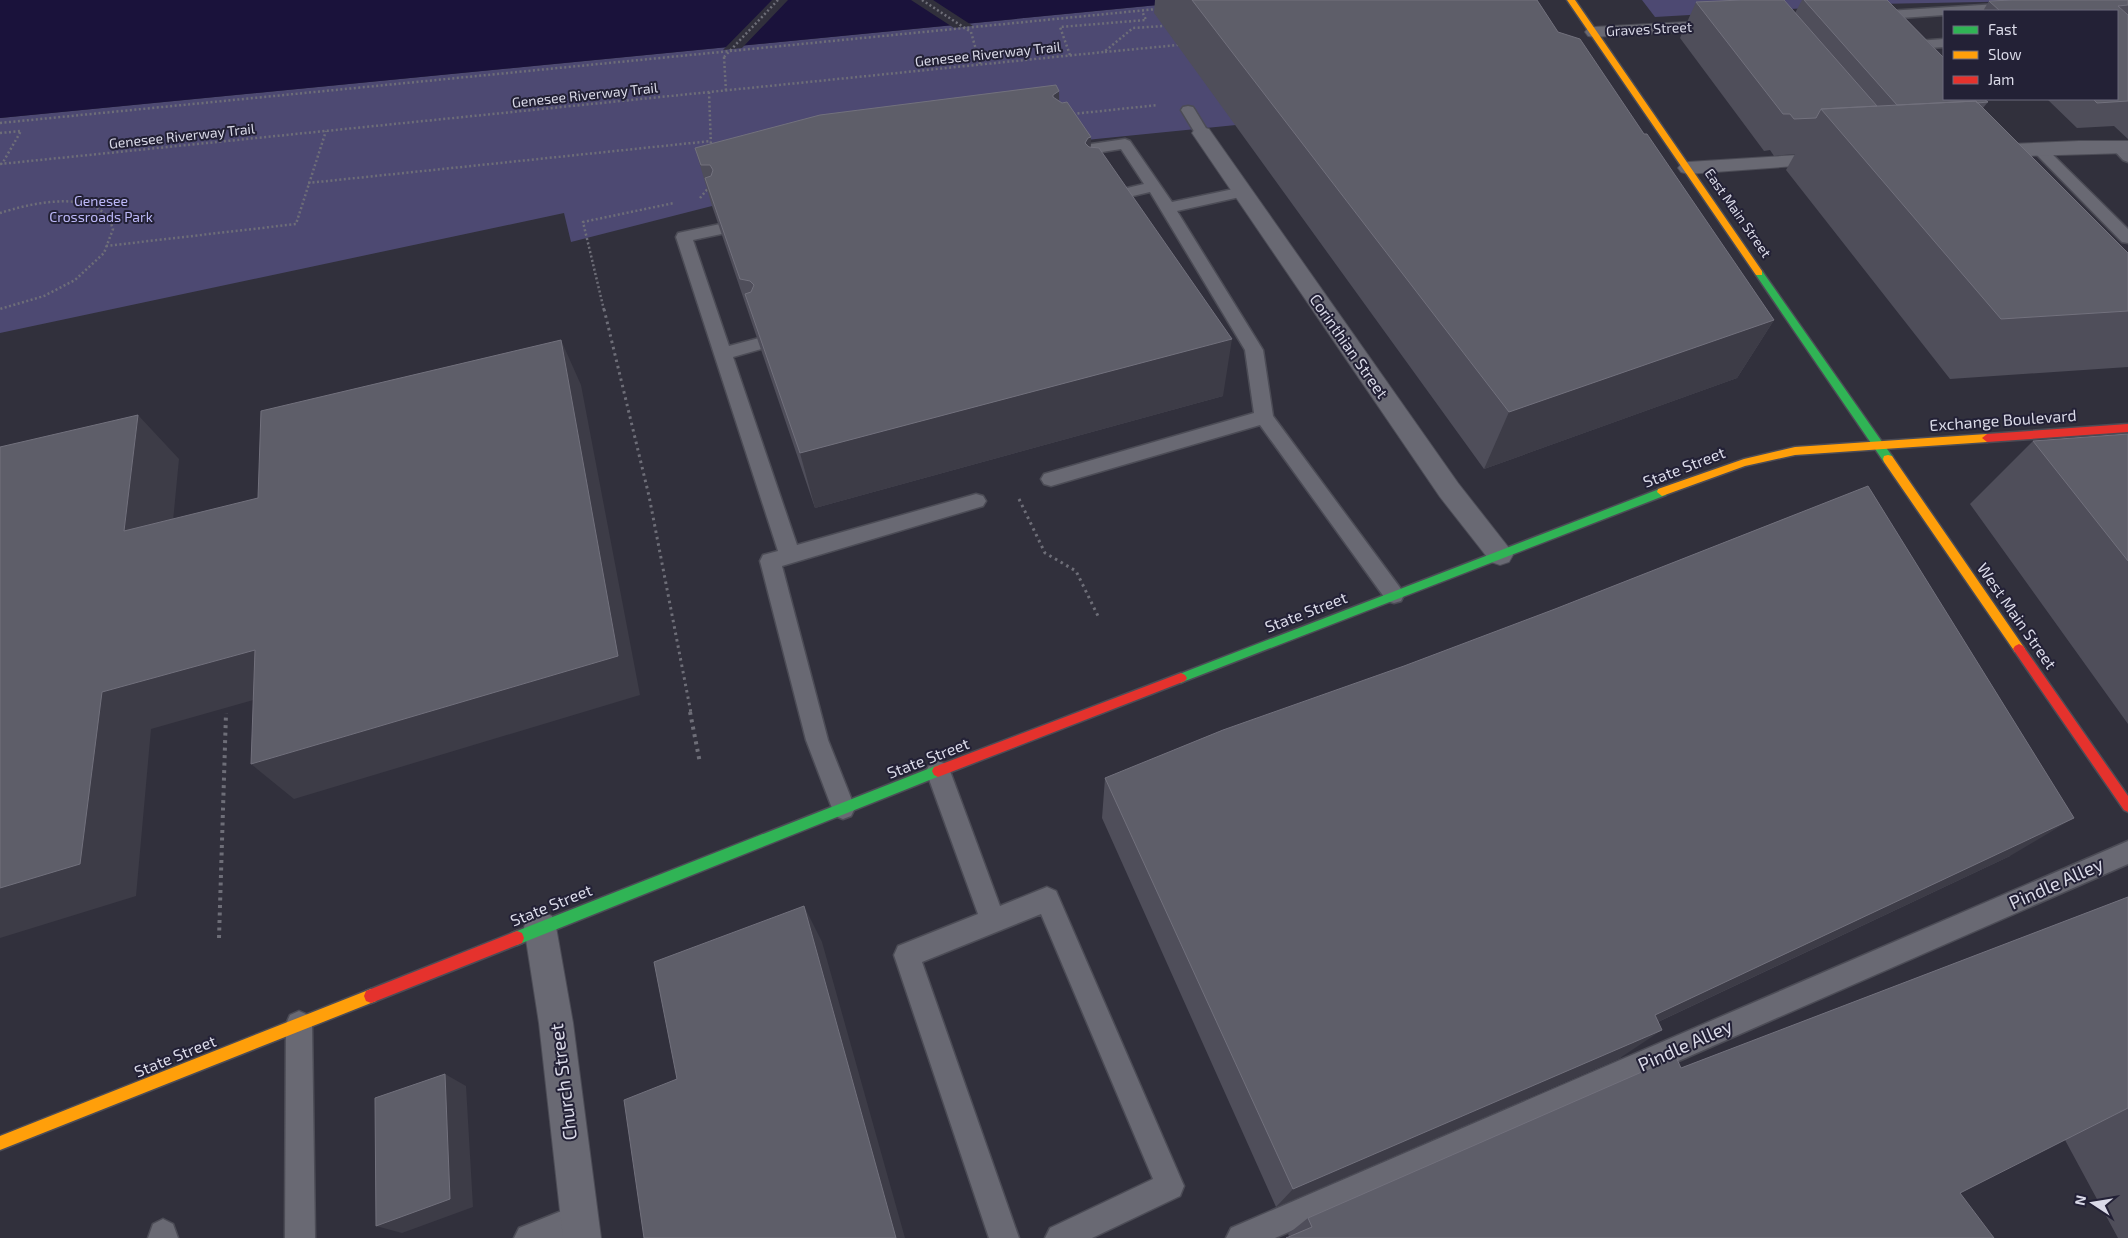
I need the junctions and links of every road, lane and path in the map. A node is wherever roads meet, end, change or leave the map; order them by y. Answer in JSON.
{"nodes":[{"id":1,"x":778,"y":0,"type":"edge"},
{"id":2,"x":922,"y":0,"type":"edge"},
{"id":3,"x":1571,"y":0,"type":"edge"},
{"id":4,"x":2022,"y":7,"type":"edge"},
{"id":5,"x":1161,"y":9,"type":"dead end"},
{"id":6,"x":1966,"y":10,"type":"edge"},
{"id":7,"x":1142,"y":11,"type":"junction"},
{"id":8,"x":1943,"y":12,"type":"edge"},
{"id":9,"x":1856,"y":17,"type":"edge"},
{"id":10,"x":1745,"y":23,"type":"edge"},
{"id":11,"x":1164,"y":26,"type":"dead end"},
{"id":12,"x":1594,"y":32,"type":"junction"},
{"id":13,"x":1943,"y":43,"type":"edge"},
{"id":14,"x":1178,"y":45,"type":"dead end"},
{"id":15,"x":1104,"y":52,"type":"junction"},
{"id":16,"x":1070,"y":55,"type":"junction"},
{"id":17,"x":1909,"y":60,"type":"edge"},
{"id":18,"x":980,"y":64,"type":"junction"},
{"id":19,"x":726,"y":91,"type":"junction"},
{"id":20,"x":709,"y":92,"type":"junction"},
{"id":21,"x":1158,"y":105,"type":"dead end"},
{"id":22,"x":1188,"y":110,"type":"dead end"},
{"id":23,"x":1069,"y":115,"type":"edge"},
{"id":24,"x":0,"y":124,"type":"edge"},
{"id":25,"x":326,"y":131,"type":"junction"},
{"id":26,"x":0,"y":133,"type":"edge"},
{"id":27,"x":1202,"y":133,"type":"joint"},
{"id":28,"x":711,"y":141,"type":"junction"},
{"id":29,"x":1980,"y":147,"type":"edge"},
{"id":30,"x":2039,"y":149,"type":"junction"},
{"id":31,"x":2125,"y":150,"type":"edge"},
{"id":32,"x":712,"y":153,"type":"edge"},
{"id":33,"x":1063,"y":154,"type":"edge"},
{"id":34,"x":1848,"y":158,"type":"edge"},
{"id":35,"x":1,"y":164,"type":"edge"},
{"id":36,"x":1688,"y":168,"type":"junction"},
{"id":37,"x":713,"y":180,"type":"edge"},
{"id":38,"x":308,"y":184,"type":"junction"},
{"id":39,"x":1154,"y":186,"type":"junction"},
{"id":40,"x":1243,"y":192,"type":"junction"},
{"id":41,"x":692,"y":200,"type":"dead end"},
{"id":42,"x":1094,"y":200,"type":"edge"},
{"id":43,"x":683,"y":202,"type":"dead end"},
{"id":44,"x":1167,"y":208,"type":"junction"},
{"id":45,"x":0,"y":213,"type":"edge"},
{"id":46,"x":720,"y":229,"type":"edge"},
{"id":47,"x":2128,"y":238,"type":"edge"},
{"id":48,"x":106,"y":246,"type":"junction"},
{"id":49,"x":0,"y":309,"type":"edge"},
{"id":50,"x":759,"y":344,"type":"edge"},
{"id":51,"x":723,"y":354,"type":"junction"},
{"id":52,"x":1264,"y":416,"type":"junction"},
{"id":53,"x":2128,"y":428,"type":"edge"},
{"id":54,"x":1879,"y":444,"type":"junction"},
{"id":55,"x":1051,"y":479,"type":"dead end"},
{"id":56,"x":1018,"y":497,"type":"dead end"},
{"id":57,"x":976,"y":501,"type":"dead end"},
{"id":58,"x":790,"y":555,"type":"junction"},
{"id":59,"x":1500,"y":555,"type":"junction"},
{"id":60,"x":1394,"y":595,"type":"junction"},
{"id":61,"x":1098,"y":616,"type":"dead end"},
{"id":62,"x":226,"y":713,"type":"dead end"},
{"id":63,"x":700,"y":763,"type":"dead end"},
{"id":64,"x":938,"y":771,"type":"junction"},
{"id":65,"x":2128,"y":806,"type":"edge"},
{"id":66,"x":842,"y":808,"type":"junction"},
{"id":67,"x":2128,"y":852,"type":"edge"},
{"id":68,"x":993,"y":920,"type":"junction"},
{"id":69,"x":540,"y":927,"type":"junction"},
{"id":70,"x":219,"y":938,"type":"dead end"},
{"id":71,"x":299,"y":1024,"type":"junction"},
{"id":72,"x":0,"y":1143,"type":"edge"},
{"id":73,"x":580,"y":1228,"type":"edge"},
{"id":74,"x":300,"y":1238,"type":"edge"},
{"id":75,"x":529,"y":1238,"type":"edge"},
{"id":76,"x":1004,"y":1238,"type":"edge"},
{"id":77,"x":1060,"y":1238,"type":"edge"},
{"id":78,"x":1241,"y":1238,"type":"edge"}],
"edges":[{"from":1,"to":19,"type":"path","bridge":true},
{"from":2,"to":18,"type":"path","bridge":true},
{"from":3,"to":12,"type":"main road","name":"East Main Street"},
{"from":4,"to":6,"type":"lane"},
{"from":5,"to":7,"type":"path"},
{"from":7,"to":16,"type":"path"},
{"from":7,"to":24,"type":"path"},
{"from":8,"to":9,"type":"lane"},
{"from":10,"to":12,"type":"street","name":"Graves Street"},
{"from":11,"to":15,"type":"path"},
{"from":12,"to":36,"type":"main road","name":"East Main Street"},
{"from":13,"to":17,"type":"lane"},
{"from":14,"to":15,"type":"path","name":"Genesee Riverway Trail"},
{"from":15,"to":16,"type":"path","name":"Genesee Riverway Trail"},
{"from":16,"to":18,"type":"path","name":"Genesee Riverway Trail"},
{"from":18,"to":19,"type":"path","name":"Genesee Riverway Trail"},
{"from":19,"to":20,"type":"path","name":"Genesee Riverway Trail"},
{"from":20,"to":25,"type":"path","name":"Genesee Riverway Trail"},
{"from":20,"to":28,"type":"path"},
{"from":21,"to":23,"type":"path"},
{"from":22,"to":27,"type":"lane"},
{"from":25,"to":35,"type":"path","name":"Genesee Riverway Trail"},
{"from":25,"to":38,"type":"path"},
{"from":26,"to":35,"type":"path"},
{"from":27,"to":40,"type":"street","name":"Corinthian Street"},
{"from":28,"to":32,"type":"path"},
{"from":28,"to":38,"type":"path"},
{"from":29,"to":30,"type":"street"},
{"from":30,"to":31,"type":"street"},
{"from":30,"to":47,"type":"lane"},
{"from":33,"to":39,"type":"lane"},
{"from":34,"to":36,"type":"street"},
{"from":36,"to":54,"type":"main road","name":"East Main Street"},
{"from":37,"to":41,"type":"path"},
{"from":38,"to":48,"type":"path"},
{"from":39,"to":42,"type":"lane"},
{"from":39,"to":44,"type":"lane"},
{"from":40,"to":44,"type":"lane"},
{"from":40,"to":59,"type":"street","name":"Corinthian Street"},
{"from":43,"to":63,"type":"path"},
{"from":44,"to":52,"type":"lane"},
{"from":45,"to":48,"type":"path"},
{"from":46,"to":51,"type":"lane"},
{"from":48,"to":49,"type":"path"},
{"from":50,"to":51,"type":"lane"},
{"from":51,"to":58,"type":"lane"},
{"from":52,"to":55,"type":"lane"},
{"from":52,"to":60,"type":"lane"},
{"from":53,"to":54,"type":"main road","name":"Exchange Boulevard"},
{"from":54,"to":59,"type":"main road","name":"State Street"},
{"from":54,"to":65,"type":"main road","name":"West Main Street"},
{"from":56,"to":61,"type":"path"},
{"from":57,"to":58,"type":"lane"},
{"from":58,"to":66,"type":"lane"},
{"from":59,"to":60,"type":"main road","name":"State Street"},
{"from":60,"to":64,"type":"main road","name":"State Street"},
{"from":62,"to":70,"type":"path"},
{"from":64,"to":66,"type":"main road","name":"State Street"},
{"from":64,"to":68,"type":"lane"},
{"from":66,"to":69,"type":"main road","name":"State Street"},
{"from":67,"to":78,"type":"lane","name":"Pindle Alley"},
{"from":68,"to":76,"type":"lane"},
{"from":68,"to":77,"type":"lane"},
{"from":69,"to":71,"type":"main road","name":"State Street"},
{"from":69,"to":73,"type":"street","name":"Church Street"},
{"from":71,"to":72,"type":"main road","name":"State Street"},
{"from":71,"to":74,"type":"lane"},
{"from":73,"to":75,"type":"lane"}]}
